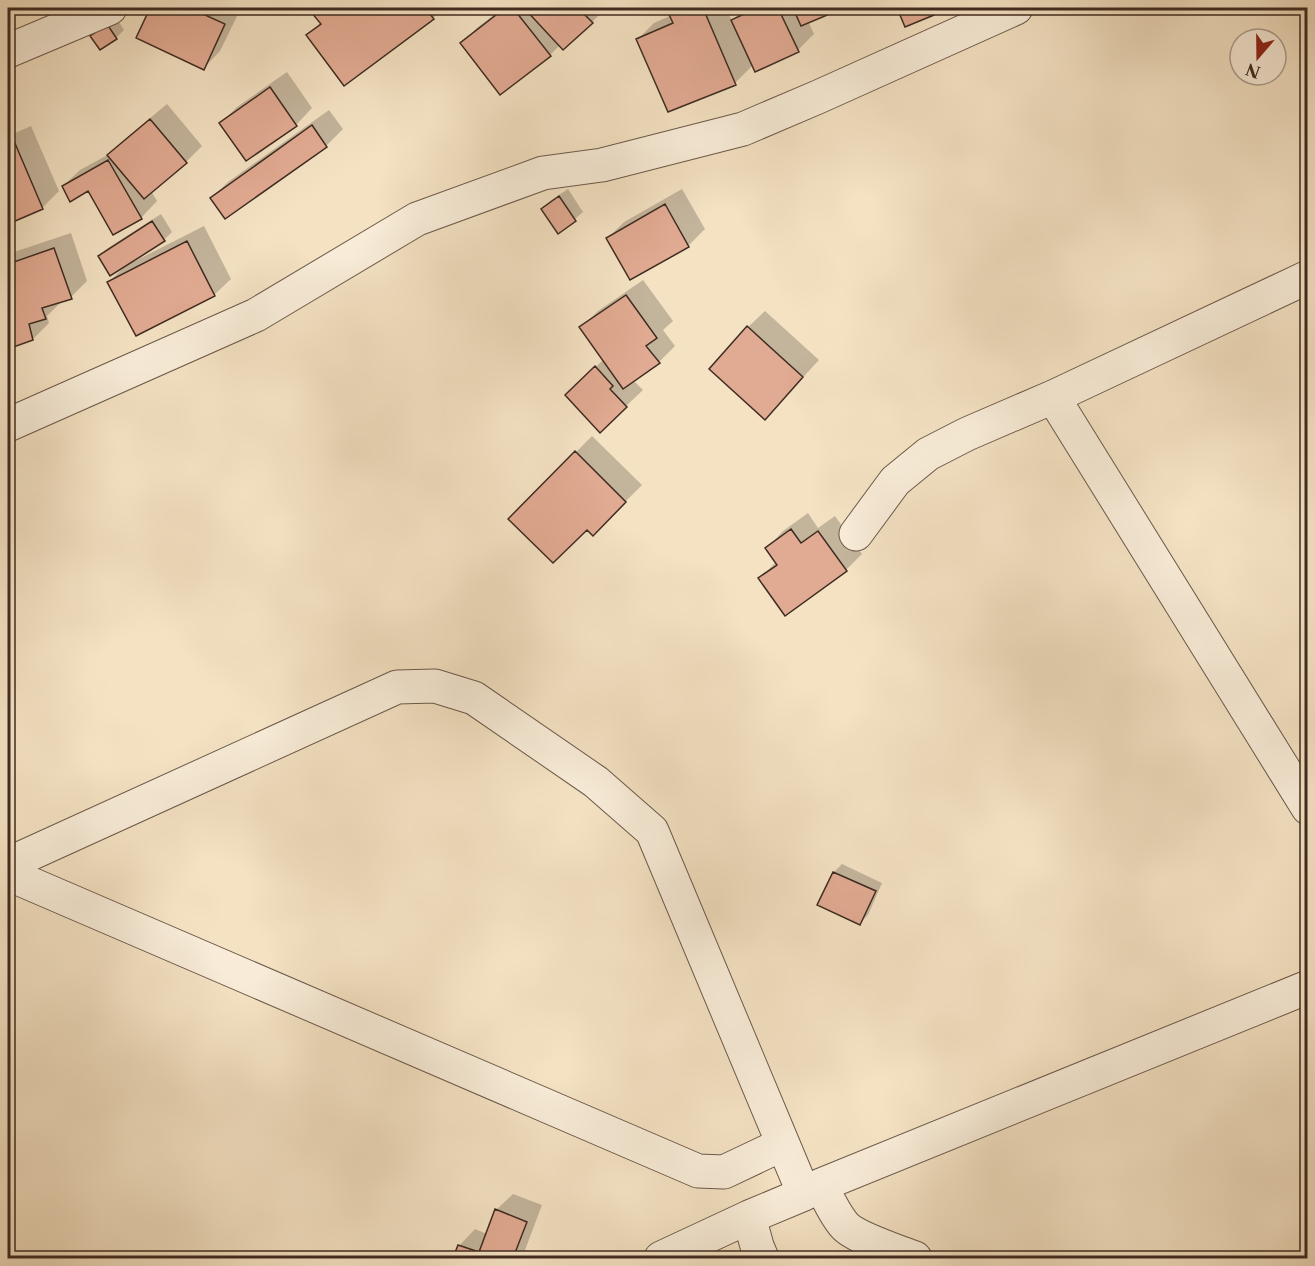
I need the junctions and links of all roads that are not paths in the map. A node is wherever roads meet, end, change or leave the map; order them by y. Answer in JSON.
{"nodes":[{"id":1,"x":110,"y":8,"type":"edge"},
{"id":2,"x":1016,"y":8,"type":"edge"},
{"id":3,"x":8,"y":51,"type":"edge"},
{"id":4,"x":1308,"y":277,"type":"edge"},
{"id":5,"x":1053,"y":397,"type":"junction"},
{"id":6,"x":8,"y":425,"type":"edge"},
{"id":7,"x":856,"y":534,"type":"dead end"},
{"id":8,"x":1308,"y":808,"type":"edge"},
{"id":9,"x":8,"y":864,"type":"edge"},
{"id":10,"x":8,"y":874,"type":"edge"},
{"id":11,"x":1308,"y":987,"type":"edge"},
{"id":12,"x":783,"y":1144,"type":"junction"},
{"id":13,"x":812,"y":1190,"type":"junction"},
{"id":14,"x":753,"y":1245,"type":"edge"},
{"id":15,"x":661,"y":1258,"type":"edge"},
{"id":16,"x":915,"y":1258,"type":"edge"}],
"edges":[{"from":1,"to":3,"type":"street"},
{"from":2,"to":6,"type":"street"},
{"from":4,"to":5,"type":"street"},
{"from":5,"to":7,"type":"street"},
{"from":5,"to":8,"type":"street"},
{"from":9,"to":12,"type":"street"},
{"from":10,"to":12,"type":"street"},
{"from":11,"to":13,"type":"street"},
{"from":12,"to":13,"type":"street"},
{"from":13,"to":14,"type":"street"},
{"from":13,"to":16,"type":"street"},
{"from":14,"to":15,"type":"street"}]}
